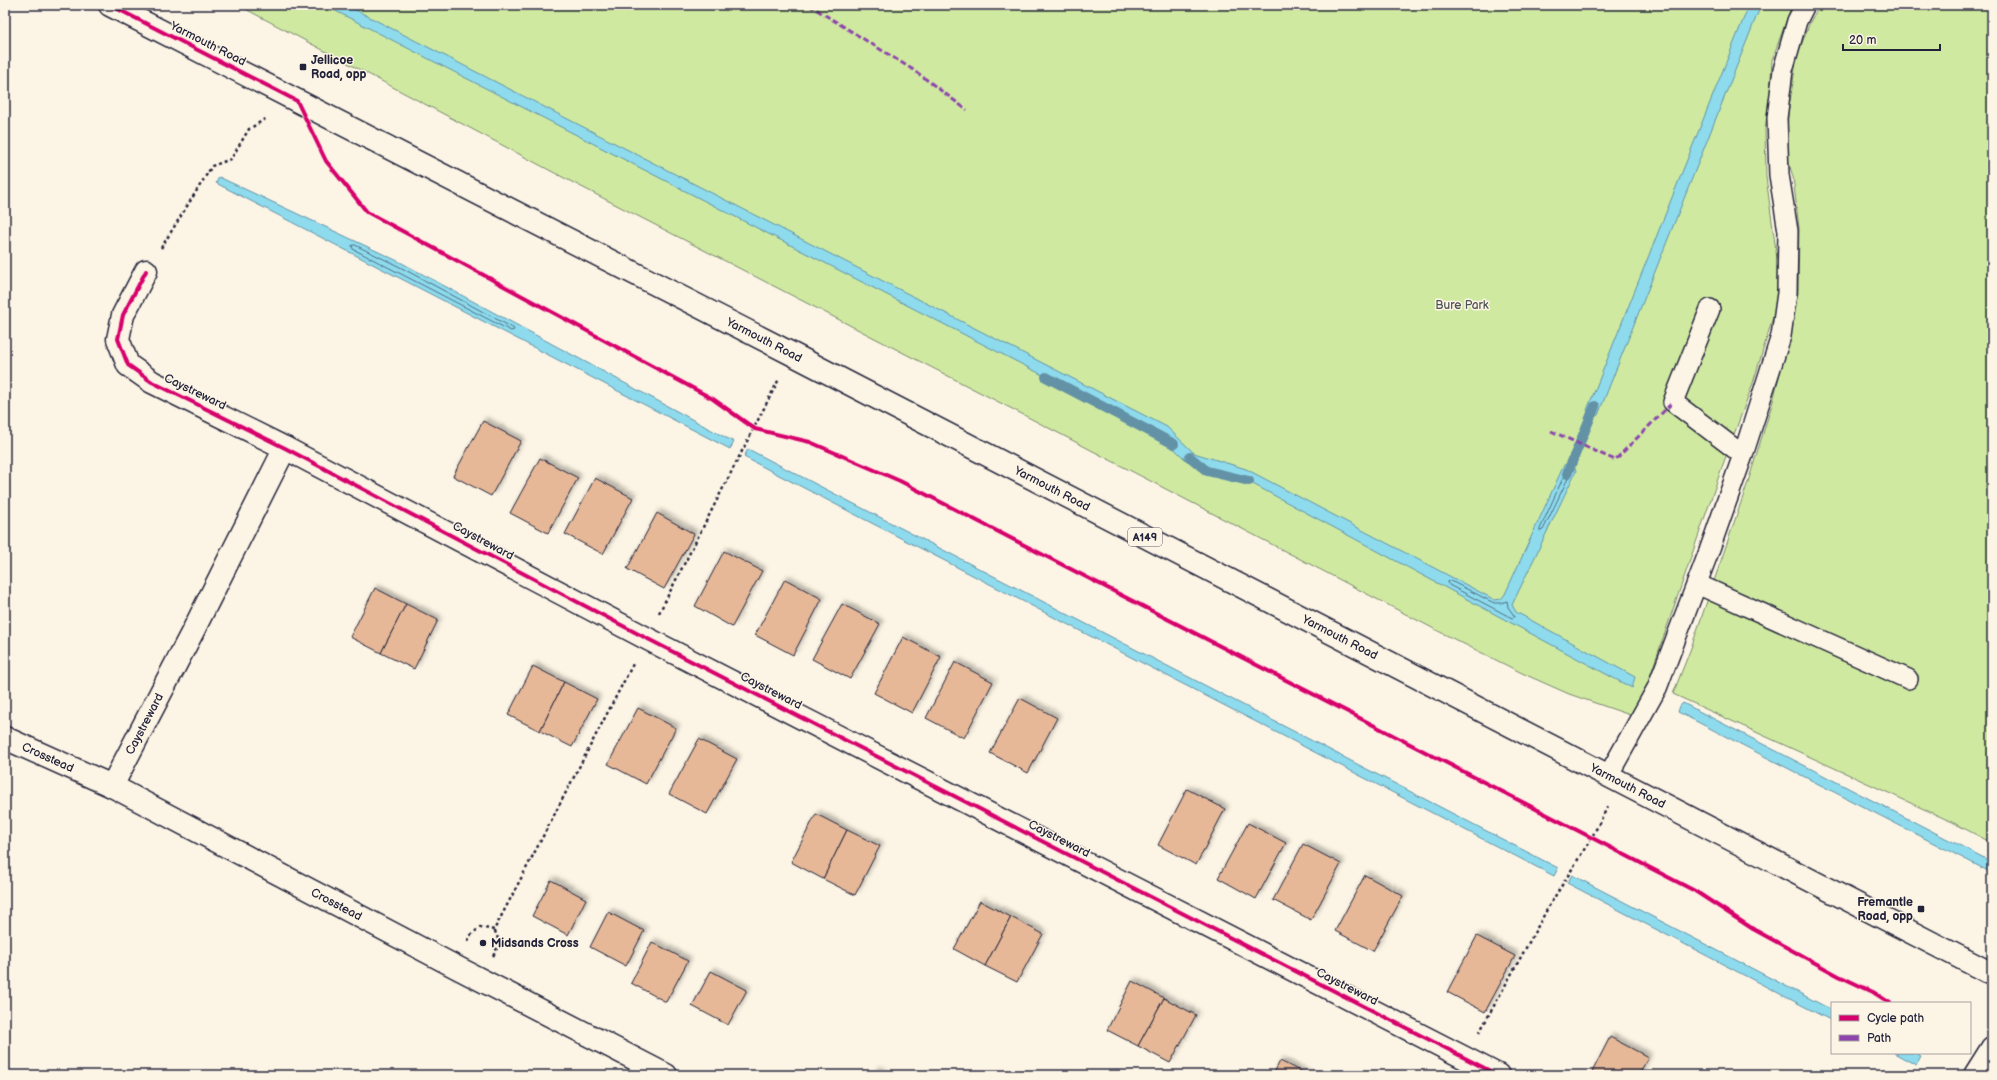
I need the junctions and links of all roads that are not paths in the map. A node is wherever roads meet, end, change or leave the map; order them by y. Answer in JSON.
{"nodes":[{"id":1,"x":110,"y":5,"type":"edge"},
{"id":2,"x":1805,"y":5,"type":"edge"},
{"id":3,"x":146,"y":271,"type":"road end"},
{"id":4,"x":1710,"y":310,"type":"dead end"},
{"id":5,"x":285,"y":448,"type":"junction"},
{"id":6,"x":1743,"y":455,"type":"junction"},
{"id":7,"x":1697,"y":584,"type":"junction"},
{"id":8,"x":1908,"y":679,"type":"dead end"},
{"id":9,"x":5,"y":738,"type":"edge"},
{"id":10,"x":1614,"y":779,"type":"junction"},
{"id":11,"x":112,"y":786,"type":"junction"},
{"id":12,"x":1992,"y":974,"type":"edge"},
{"id":13,"x":1992,"y":1048,"type":"edge"},
{"id":14,"x":1481,"y":1069,"type":"edge"},
{"id":15,"x":666,"y":1075,"type":"edge"},
{"id":16,"x":1975,"y":1075,"type":"edge"}],
"edges":[{"from":1,"to":10,"type":"street","name":"Yarmouth Road","number":"A149"},
{"from":2,"to":6,"type":"lane"},
{"from":3,"to":5,"type":"street","name":"Caystreward"},
{"from":4,"to":6,"type":"lane"},
{"from":5,"to":11,"type":"street","name":"Caystreward"},
{"from":5,"to":14,"type":"street","name":"Caystreward"},
{"from":6,"to":7,"type":"lane"},
{"from":7,"to":8,"type":"lane"},
{"from":7,"to":10,"type":"lane"},
{"from":9,"to":11,"type":"street","name":"Crosstead"},
{"from":10,"to":12,"type":"street","name":"Yarmouth Road","number":"A149"},
{"from":11,"to":15,"type":"street","name":"Crosstead"},
{"from":13,"to":16,"type":"street"}]}
